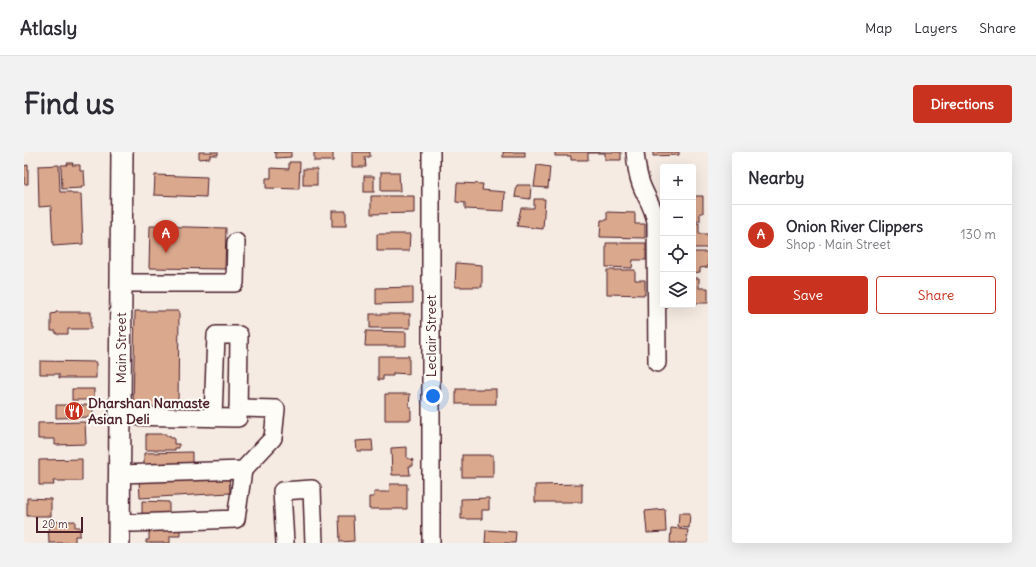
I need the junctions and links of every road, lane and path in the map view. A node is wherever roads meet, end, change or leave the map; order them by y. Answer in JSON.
{"nodes":[{"id":1,"x":122,"y":152,"type":"edge"},
{"id":2,"x":431,"y":152,"type":"edge"},
{"id":3,"x":635,"y":152,"type":"edge"},
{"id":4,"x":236,"y":242,"type":"dead end"},
{"id":5,"x":121,"y":283,"type":"junction"},
{"id":6,"x":658,"y":363,"type":"dead end"},
{"id":7,"x":238,"y":408,"type":"junction"},
{"id":8,"x":120,"y":416,"type":"junction"},
{"id":9,"x":213,"y":418,"type":"junction"},
{"id":10,"x":243,"y":470,"type":"junction"},
{"id":11,"x":120,"y":474,"type":"junction"},
{"id":12,"x":119,"y":522,"type":"junction"},
{"id":13,"x":119,"y":543,"type":"edge"},
{"id":14,"x":285,"y":543,"type":"edge"},
{"id":15,"x":314,"y":543,"type":"edge"},
{"id":16,"x":431,"y":543,"type":"edge"}],
"edges":[{"from":1,"to":5,"type":"main road","name":"Main Street"},
{"from":2,"to":16,"type":"street","name":"Leclair Street"},
{"from":3,"to":6,"type":"street"},
{"from":4,"to":5,"type":"street"},
{"from":5,"to":8,"type":"main road","name":"Main Street"},
{"from":7,"to":9,"type":"street"},
{"from":7,"to":9,"type":"street"},
{"from":7,"to":10,"type":"street"},
{"from":8,"to":9,"type":"street"},
{"from":8,"to":11,"type":"main road","name":"Main Street"},
{"from":10,"to":11,"type":"street"},
{"from":10,"to":12,"type":"street"},
{"from":11,"to":12,"type":"main road","name":"Main Street"},
{"from":12,"to":13,"type":"main road","name":"Main Street"},
{"from":14,"to":15,"type":"street"}]}
